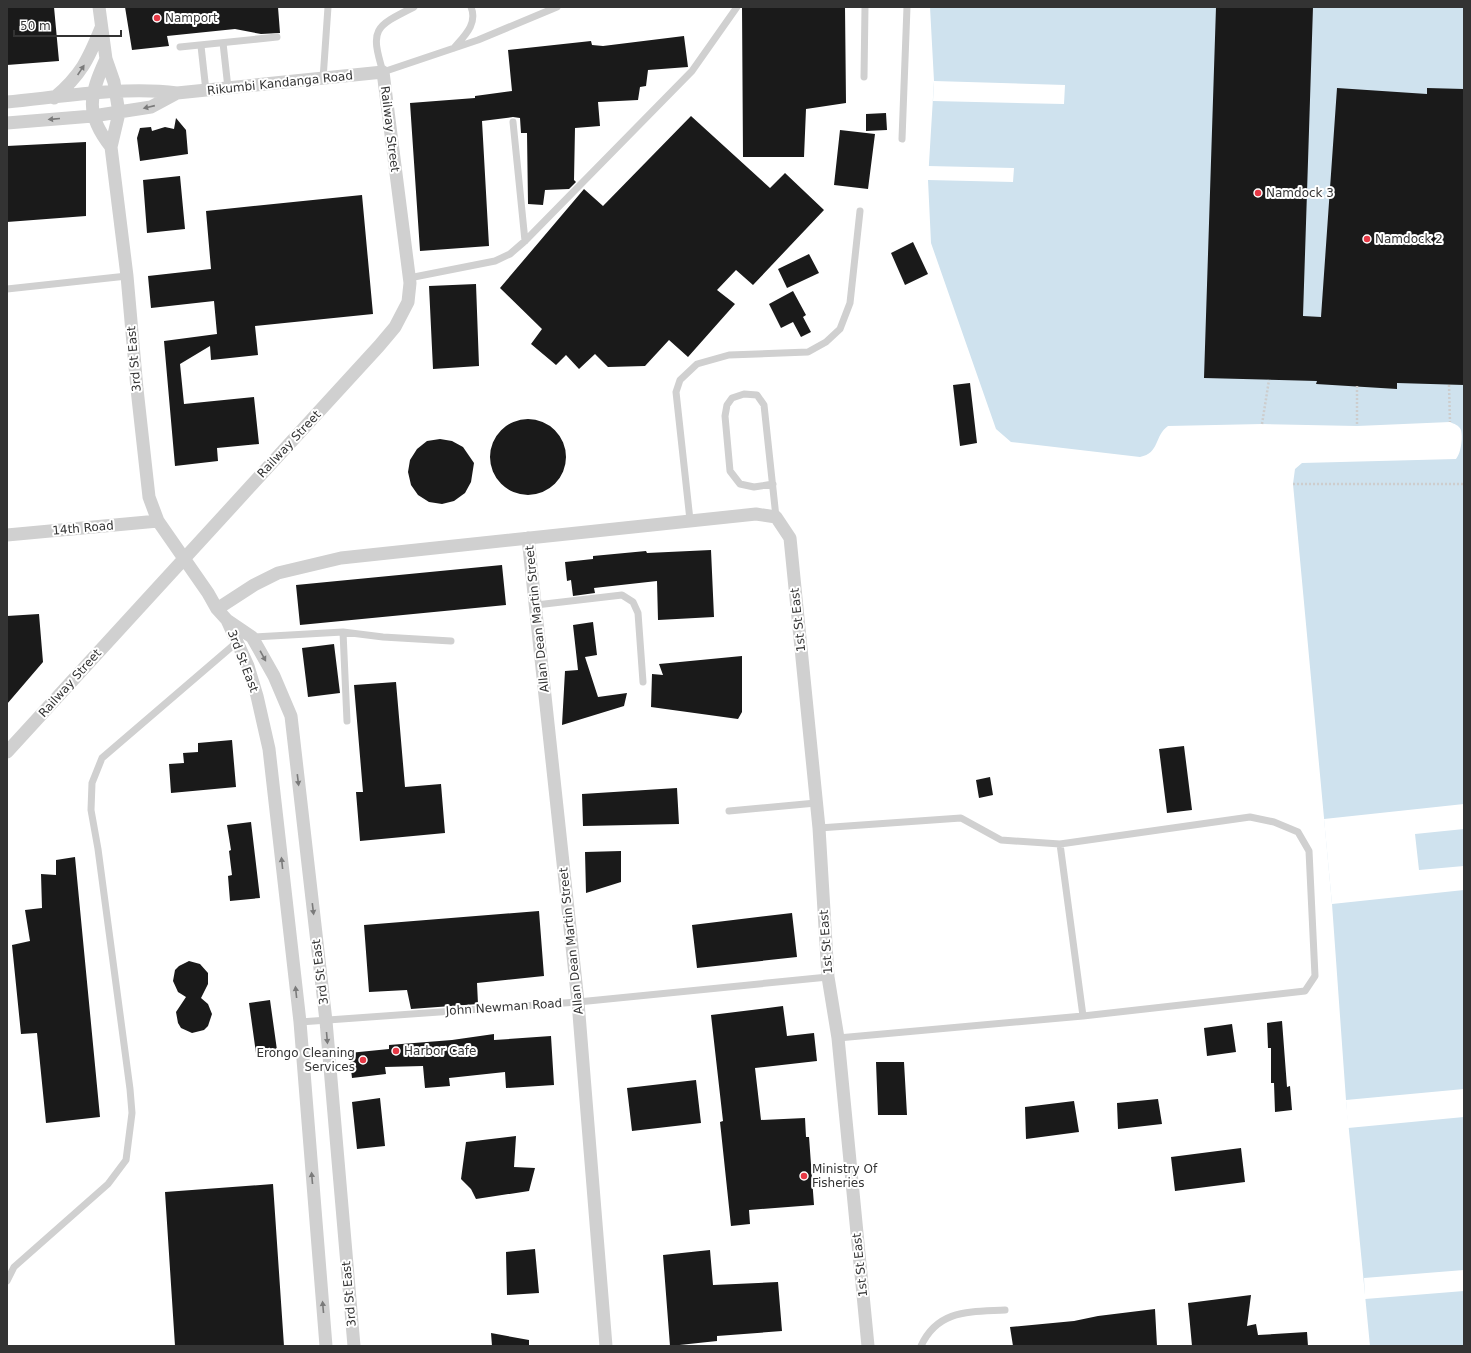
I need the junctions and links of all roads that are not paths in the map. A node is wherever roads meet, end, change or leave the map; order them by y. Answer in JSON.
{"nodes":[{"id":1,"x":99,"y":7,"type":"edge"},
{"id":2,"x":328,"y":7,"type":"edge"},
{"id":3,"x":414,"y":7,"type":"edge"},
{"id":4,"x":472,"y":7,"type":"edge"},
{"id":5,"x":557,"y":7,"type":"edge"},
{"id":6,"x":737,"y":7,"type":"edge"},
{"id":7,"x":865,"y":7,"type":"edge"},
{"id":8,"x":907,"y":7,"type":"edge"},
{"id":9,"x":102,"y":25,"type":"junction"},
{"id":10,"x":277,"y":37,"type":"dead end"},
{"id":11,"x":223,"y":43,"type":"junction"},
{"id":12,"x":201,"y":46,"type":"junction"},
{"id":13,"x":180,"y":47,"type":"dead end"},
{"id":14,"x":454,"y":48,"type":"junction"},
{"id":15,"x":106,"y":59,"type":"junction"},
{"id":16,"x":383,"y":72,"type":"junction"},
{"id":17,"x":864,"y":77,"type":"dead end"},
{"id":18,"x":323,"y":79,"type":"junction"},
{"id":19,"x":228,"y":88,"type":"junction"},
{"id":20,"x":206,"y":91,"type":"junction"},
{"id":21,"x":116,"y":92,"type":"junction"},
{"id":22,"x":177,"y":93,"type":"junction"},
{"id":23,"x":92,"y":94,"type":"junction"},
{"id":24,"x":54,"y":98,"type":"junction"},
{"id":25,"x":7,"y":102,"type":"edge"},
{"id":26,"x":119,"y":113,"type":"junction"},
{"id":27,"x":93,"y":116,"type":"junction"},
{"id":28,"x":513,"y":122,"type":"dead end"},
{"id":29,"x":7,"y":123,"type":"edge"},
{"id":30,"x":902,"y":139,"type":"dead end"},
{"id":31,"x":111,"y":147,"type":"junction"},
{"id":32,"x":860,"y":211,"type":"dead end"},
{"id":33,"x":525,"y":241,"type":"junction"},
{"id":34,"x":128,"y":276,"type":"junction"},
{"id":35,"x":409,"y":278,"type":"junction"},
{"id":36,"x":7,"y":289,"type":"edge"},
{"id":37,"x":773,"y":484,"type":"junction"},
{"id":38,"x":776,"y":517,"type":"junction"},
{"id":39,"x":690,"y":520,"type":"junction"},
{"id":40,"x":158,"y":521,"type":"junction"},
{"id":41,"x":7,"y":535,"type":"edge"},
{"id":42,"x":528,"y":538,"type":"junction"},
{"id":43,"x":183,"y":559,"type":"junction"},
{"id":44,"x":536,"y":605,"type":"junction"},
{"id":45,"x":217,"y":609,"type":"junction"},
{"id":46,"x":227,"y":620,"type":"junction"},
{"id":47,"x":343,"y":632,"type":"junction"},
{"id":48,"x":252,"y":637,"type":"junction"},
{"id":49,"x":451,"y":641,"type":"dead end"},
{"id":50,"x":236,"y":642,"type":"junction"},
{"id":51,"x":643,"y":682,"type":"dead end"},
{"id":52,"x":347,"y":721,"type":"dead end"},
{"id":53,"x":7,"y":752,"type":"edge"},
{"id":54,"x":816,"y":803,"type":"junction"},
{"id":55,"x":729,"y":811,"type":"dead end"},
{"id":56,"x":819,"y":828,"type":"junction"},
{"id":57,"x":1060,"y":844,"type":"junction"},
{"id":58,"x":828,"y":977,"type":"junction"},
{"id":59,"x":578,"y":1002,"type":"junction"},
{"id":60,"x":1083,"y":1016,"type":"junction"},
{"id":61,"x":326,"y":1021,"type":"junction"},
{"id":62,"x":300,"y":1022,"type":"junction"},
{"id":63,"x":838,"y":1038,"type":"junction"},
{"id":64,"x":7,"y":1282,"type":"edge"},
{"id":65,"x":1004,"y":1310,"type":"dead end"},
{"id":66,"x":326,"y":1346,"type":"edge"},
{"id":67,"x":354,"y":1346,"type":"edge"},
{"id":68,"x":606,"y":1346,"type":"edge"},
{"id":69,"x":868,"y":1346,"type":"edge"},
{"id":70,"x":921,"y":1346,"type":"edge"}],
"edges":[{"from":1,"to":9,"type":"street"},
{"from":2,"to":18,"type":"lane"},
{"from":3,"to":16,"type":"lane"},
{"from":4,"to":14,"type":"lane"},
{"from":5,"to":14,"type":"lane"},
{"from":6,"to":33,"type":"lane"},
{"from":7,"to":17,"type":"lane"},
{"from":8,"to":30,"type":"lane"},
{"from":9,"to":15,"type":"street"},
{"from":24,"to":9,"type":"street","one_way":true},
{"from":10,"to":11,"type":"lane"},
{"from":11,"to":12,"type":"lane"},
{"from":11,"to":19,"type":"lane"},
{"from":12,"to":13,"type":"lane"},
{"from":12,"to":20,"type":"lane"},
{"from":14,"to":16,"type":"lane"},
{"from":15,"to":21,"type":"street"},
{"from":15,"to":23,"type":"street"},
{"from":16,"to":18,"type":"street","name":"Rikumbi Kandanga Road"},
{"from":16,"to":35,"type":"street","name":"Railway Street"},
{"from":18,"to":19,"type":"street","name":"Rikumbi Kandanga Road"},
{"from":19,"to":20,"type":"street","name":"Rikumbi Kandanga Road"},
{"from":20,"to":22,"type":"street","name":"Rikumbi Kandanga Road"},
{"from":21,"to":22,"type":"street","name":"Rikumbi Kandanga Road"},
{"from":21,"to":23,"type":"street","name":"Rikumbi Kandanga Road"},
{"from":21,"to":26,"type":"street"},
{"from":22,"to":26,"type":"street","name":"Rikumbi Kandanga Road","one_way":true},
{"from":23,"to":24,"type":"street"},
{"from":23,"to":27,"type":"street"},
{"from":24,"to":25,"type":"street"},
{"from":26,"to":27,"type":"street","name":"Rikumbi Kandanga Road"},
{"from":26,"to":31,"type":"street","name":"3rd St East"},
{"from":27,"to":29,"type":"street","one_way":true},
{"from":27,"to":31,"type":"street","name":"3rd St East"},
{"from":28,"to":33,"type":"lane"},
{"from":31,"to":34,"type":"street","name":"3rd St East"},
{"from":32,"to":39,"type":"lane"},
{"from":33,"to":35,"type":"lane"},
{"from":34,"to":36,"type":"lane"},
{"from":34,"to":40,"type":"street","name":"3rd St East"},
{"from":35,"to":43,"type":"street","name":"Railway Street"},
{"from":37,"to":37,"type":"lane"},
{"from":37,"to":38,"type":"lane"},
{"from":38,"to":39,"type":"street"},
{"from":38,"to":54,"type":"street","name":"1st St East"},
{"from":39,"to":42,"type":"street"},
{"from":40,"to":41,"type":"street","name":"14th Road"},
{"from":40,"to":43,"type":"street","name":"3rd St East"},
{"from":42,"to":44,"type":"street","name":"Allan Dean Martin Street"},
{"from":42,"to":45,"type":"street"},
{"from":43,"to":45,"type":"street","name":"3rd St East"},
{"from":43,"to":53,"type":"street","name":"Railway Street"},
{"from":44,"to":51,"type":"lane"},
{"from":44,"to":59,"type":"street","name":"Allan Dean Martin Street"},
{"from":45,"to":46,"type":"street","name":"3rd St East"},
{"from":46,"to":48,"type":"street","name":"3rd St East"},
{"from":46,"to":50,"type":"street","name":"3rd St East"},
{"from":47,"to":48,"type":"lane"},
{"from":47,"to":49,"type":"lane"},
{"from":47,"to":52,"type":"lane"},
{"from":48,"to":61,"type":"street","name":"3rd St East","one_way":true},
{"from":62,"to":50,"type":"street","name":"3rd St East","one_way":true},
{"from":50,"to":64,"type":"lane"},
{"from":54,"to":55,"type":"lane"},
{"from":54,"to":56,"type":"street","name":"1st St East"},
{"from":56,"to":57,"type":"lane"},
{"from":56,"to":58,"type":"street","name":"1st St East"},
{"from":57,"to":60,"type":"lane"},
{"from":57,"to":60,"type":"lane"},
{"from":58,"to":59,"type":"lane","name":"John Newman Road"},
{"from":58,"to":63,"type":"street","name":"1st St East"},
{"from":59,"to":61,"type":"lane","name":"John Newman Road"},
{"from":59,"to":68,"type":"street","name":"Allan Dean Martin Street"},
{"from":60,"to":63,"type":"lane"},
{"from":61,"to":62,"type":"lane","name":"John Newman Road"},
{"from":61,"to":67,"type":"street","name":"3rd St East","one_way":true},
{"from":66,"to":62,"type":"street","name":"3rd St East","one_way":true},
{"from":63,"to":69,"type":"street","name":"1st St East"},
{"from":65,"to":70,"type":"lane"}]}
